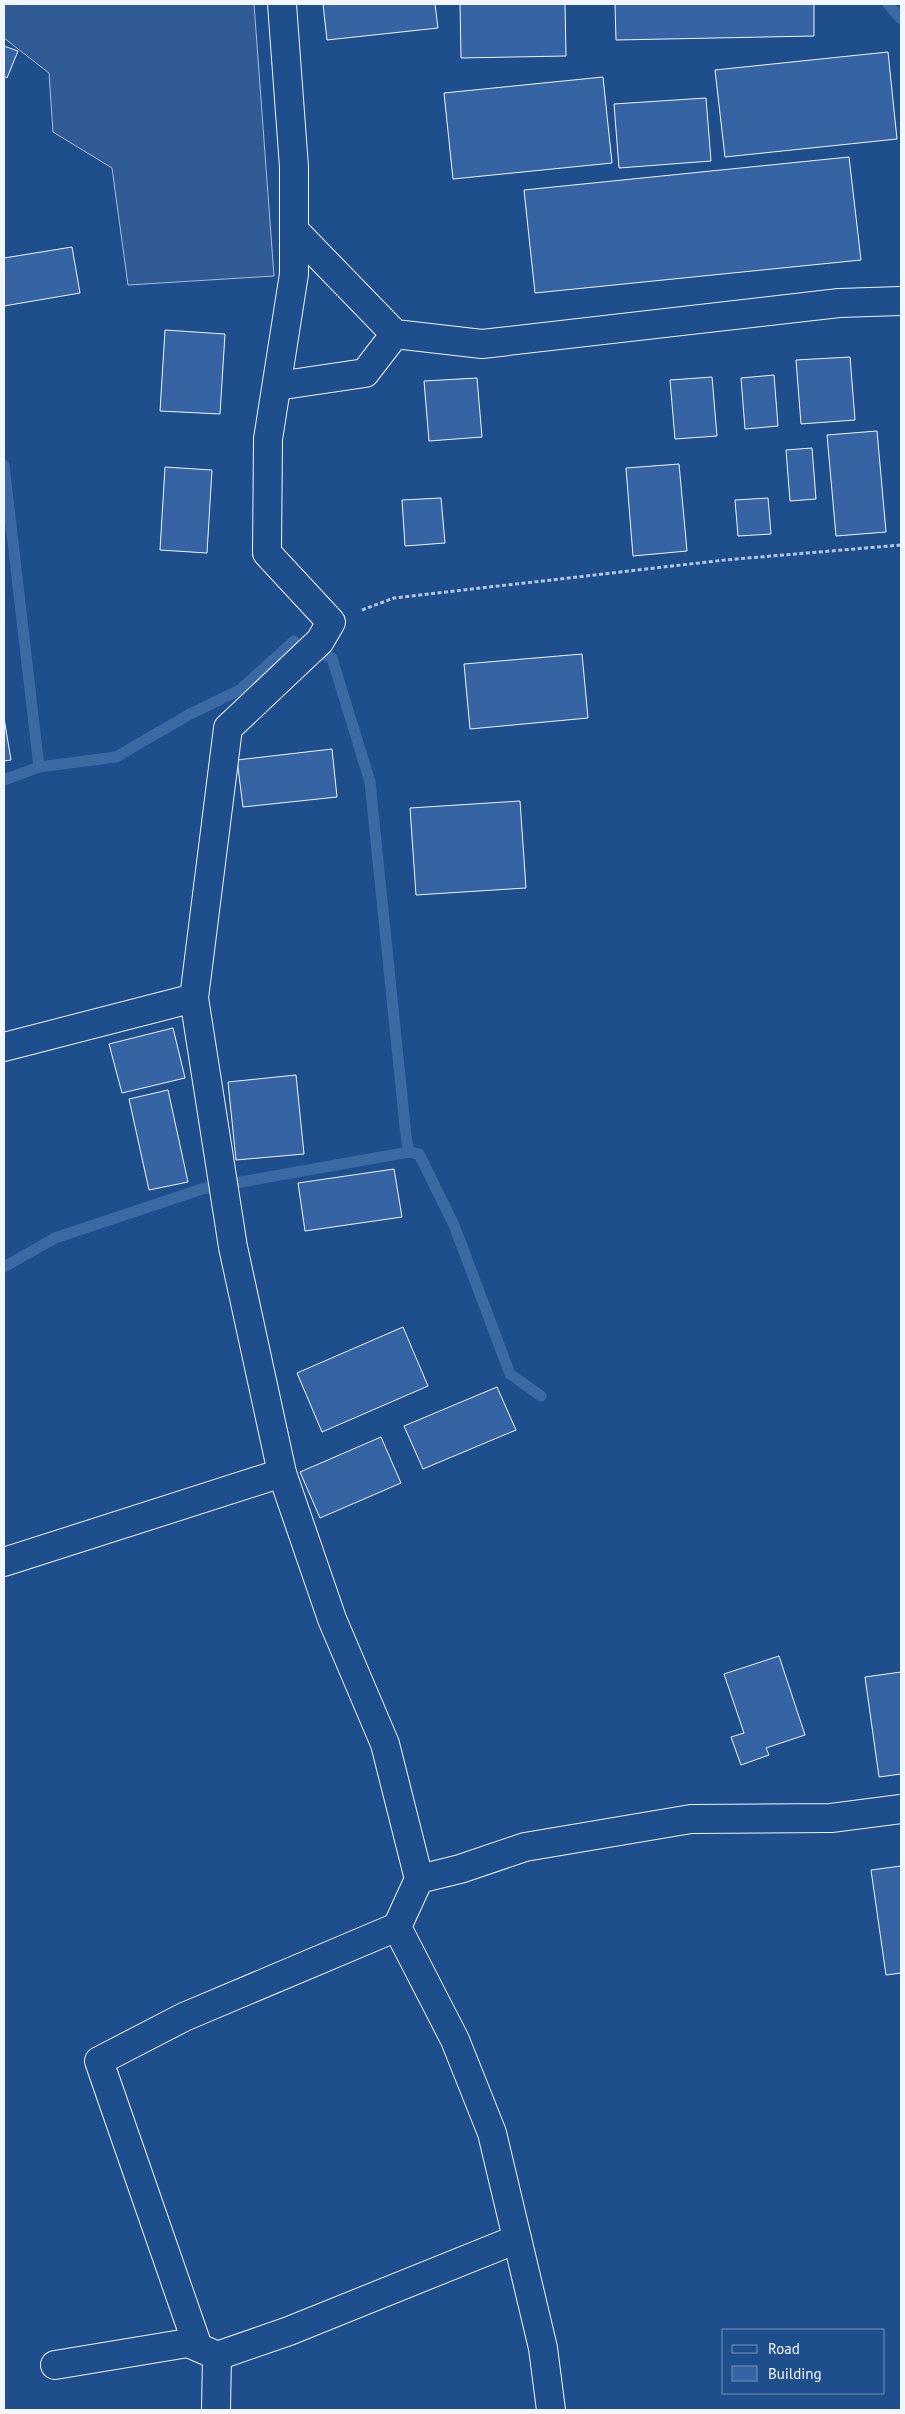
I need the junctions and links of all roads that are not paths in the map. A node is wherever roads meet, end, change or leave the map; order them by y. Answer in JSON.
{"nodes":[{"id":1,"x":282,"y":4,"type":"edge"},
{"id":2,"x":294,"y":230,"type":"junction"},
{"id":3,"x":901,"y":300,"type":"edge"},
{"id":4,"x":395,"y":334,"type":"junction"},
{"id":5,"x":277,"y":386,"type":"junction"},
{"id":6,"x":194,"y":998,"type":"junction"},
{"id":7,"x":4,"y":1047,"type":"edge"},
{"id":8,"x":282,"y":1473,"type":"junction"},
{"id":9,"x":4,"y":1562,"type":"edge"},
{"id":10,"x":901,"y":1809,"type":"edge"},
{"id":11,"x":418,"y":1879,"type":"junction"},
{"id":12,"x":397,"y":1927,"type":"junction"},
{"id":13,"x":517,"y":2239,"type":"junction"},
{"id":14,"x":208,"y":2351,"type":"junction"},
{"id":15,"x":55,"y":2365,"type":"dead end"},
{"id":16,"x":216,"y":2410,"type":"edge"},
{"id":17,"x":551,"y":2410,"type":"edge"}],
"edges":[{"from":1,"to":2,"type":"street"},
{"from":2,"to":4,"type":"street"},
{"from":2,"to":5,"type":"street"},
{"from":3,"to":4,"type":"street"},
{"from":4,"to":5,"type":"street"},
{"from":5,"to":6,"type":"street"},
{"from":6,"to":7,"type":"street"},
{"from":6,"to":8,"type":"street"},
{"from":8,"to":9,"type":"street"},
{"from":8,"to":11,"type":"street"},
{"from":10,"to":11,"type":"street"},
{"from":11,"to":12,"type":"street"},
{"from":12,"to":13,"type":"street"},
{"from":12,"to":14,"type":"street"},
{"from":13,"to":14,"type":"street"},
{"from":13,"to":17,"type":"street"},
{"from":14,"to":15,"type":"street"},
{"from":14,"to":16,"type":"street"}]}
